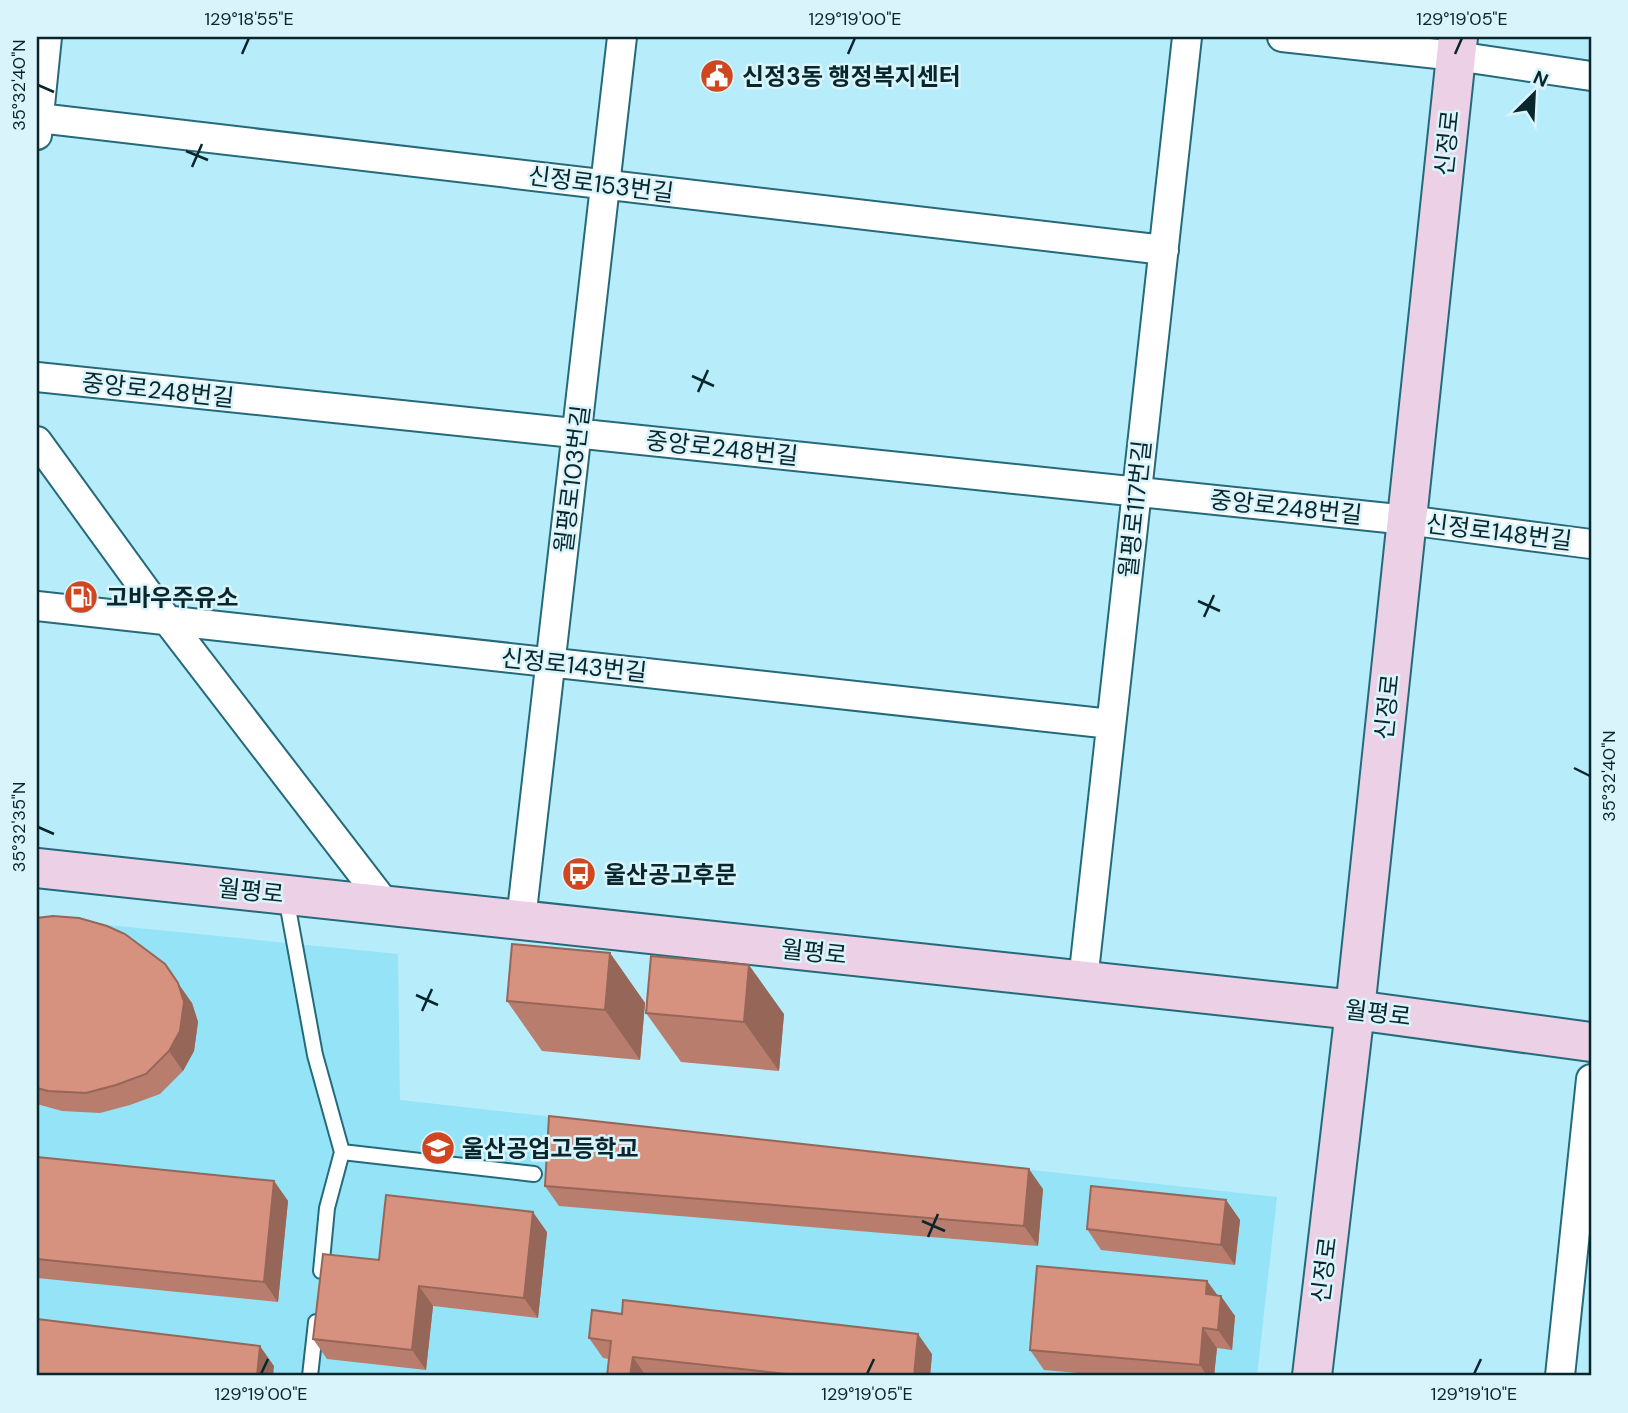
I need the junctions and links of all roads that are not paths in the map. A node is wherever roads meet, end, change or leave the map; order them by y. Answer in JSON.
{"nodes":[{"id":1,"x":47,"y":37,"type":"edge"},
{"id":2,"x":622,"y":37,"type":"edge"},
{"id":3,"x":1187,"y":37,"type":"edge"},
{"id":4,"x":1282,"y":37,"type":"edge"},
{"id":5,"x":1457,"y":46,"type":"edge"},
{"id":6,"x":1591,"y":76,"type":"edge"},
{"id":7,"x":38,"y":126,"type":"edge"},
{"id":8,"x":605,"y":184,"type":"junction"},
{"id":9,"x":1164,"y":250,"type":"junction"},
{"id":10,"x":37,"y":377,"type":"edge"},
{"id":11,"x":577,"y":433,"type":"junction"},
{"id":12,"x":37,"y":440,"type":"edge"},
{"id":13,"x":1137,"y":492,"type":"junction"},
{"id":14,"x":1407,"y":520,"type":"junction"},
{"id":15,"x":1591,"y":544,"type":"edge"},
{"id":16,"x":37,"y":606,"type":"edge"},
{"id":17,"x":167,"y":620,"type":"junction"},
{"id":18,"x":551,"y":662,"type":"junction"},
{"id":19,"x":1111,"y":724,"type":"junction"},
{"id":20,"x":37,"y":868,"type":"edge"},
{"id":21,"x":286,"y":895,"type":"junction"},
{"id":22,"x":387,"y":906,"type":"junction"},
{"id":23,"x":521,"y":920,"type":"junction"},
{"id":24,"x":1083,"y":981,"type":"junction"},
{"id":25,"x":1354,"y":1010,"type":"junction"},
{"id":26,"x":1591,"y":1042,"type":"edge"},
{"id":27,"x":1591,"y":1079,"type":"edge"},
{"id":28,"x":342,"y":1152,"type":"junction"},
{"id":29,"x":534,"y":1174,"type":"dead end"},
{"id":30,"x":320,"y":1286,"type":"edge"},
{"id":31,"x":317,"y":1312,"type":"edge"},
{"id":32,"x":310,"y":1376,"type":"edge"},
{"id":33,"x":1312,"y":1376,"type":"edge"},
{"id":34,"x":1560,"y":1376,"type":"edge"}],
"edges":[{"from":1,"to":7,"type":"street"},
{"from":2,"to":8,"type":"street","name":"월평로103번길"},
{"from":3,"to":9,"type":"street","name":"월평로117번길"},
{"from":4,"to":5,"type":"street"},
{"from":5,"to":6,"type":"street"},
{"from":5,"to":14,"type":"main road","name":"신정로"},
{"from":7,"to":8,"type":"street","name":"신정로153번길"},
{"from":8,"to":9,"type":"street","name":"신정로153번길"},
{"from":8,"to":11,"type":"street","name":"월평로103번길"},
{"from":9,"to":13,"type":"street","name":"월평로117번길"},
{"from":10,"to":11,"type":"street","name":"중앙로248번길"},
{"from":11,"to":13,"type":"street","name":"중앙로248번길"},
{"from":11,"to":18,"type":"street","name":"월평로103번길"},
{"from":12,"to":17,"type":"street"},
{"from":13,"to":14,"type":"street","name":"중앙로248번길"},
{"from":13,"to":19,"type":"street","name":"월평로117번길"},
{"from":14,"to":15,"type":"street","name":"신정로148번길"},
{"from":14,"to":25,"type":"main road","name":"신정로"},
{"from":16,"to":17,"type":"street","name":"신정로143번길"},
{"from":17,"to":18,"type":"street","name":"신정로143번길"},
{"from":17,"to":22,"type":"street"},
{"from":18,"to":19,"type":"street","name":"신정로143번길"},
{"from":18,"to":23,"type":"street","name":"월평로103번길"},
{"from":19,"to":24,"type":"street","name":"월평로117번길"},
{"from":20,"to":21,"type":"main road","name":"월평로"},
{"from":21,"to":22,"type":"main road","name":"월평로"},
{"from":21,"to":28,"type":"lane"},
{"from":22,"to":23,"type":"main road","name":"월평로"},
{"from":23,"to":24,"type":"main road","name":"월평로"},
{"from":24,"to":25,"type":"main road","name":"월평로"},
{"from":25,"to":26,"type":"main road","name":"월평로"},
{"from":25,"to":33,"type":"main road","name":"신정로"},
{"from":27,"to":34,"type":"street"},
{"from":28,"to":29,"type":"lane"},
{"from":28,"to":30,"type":"lane"},
{"from":31,"to":32,"type":"lane"}]}
